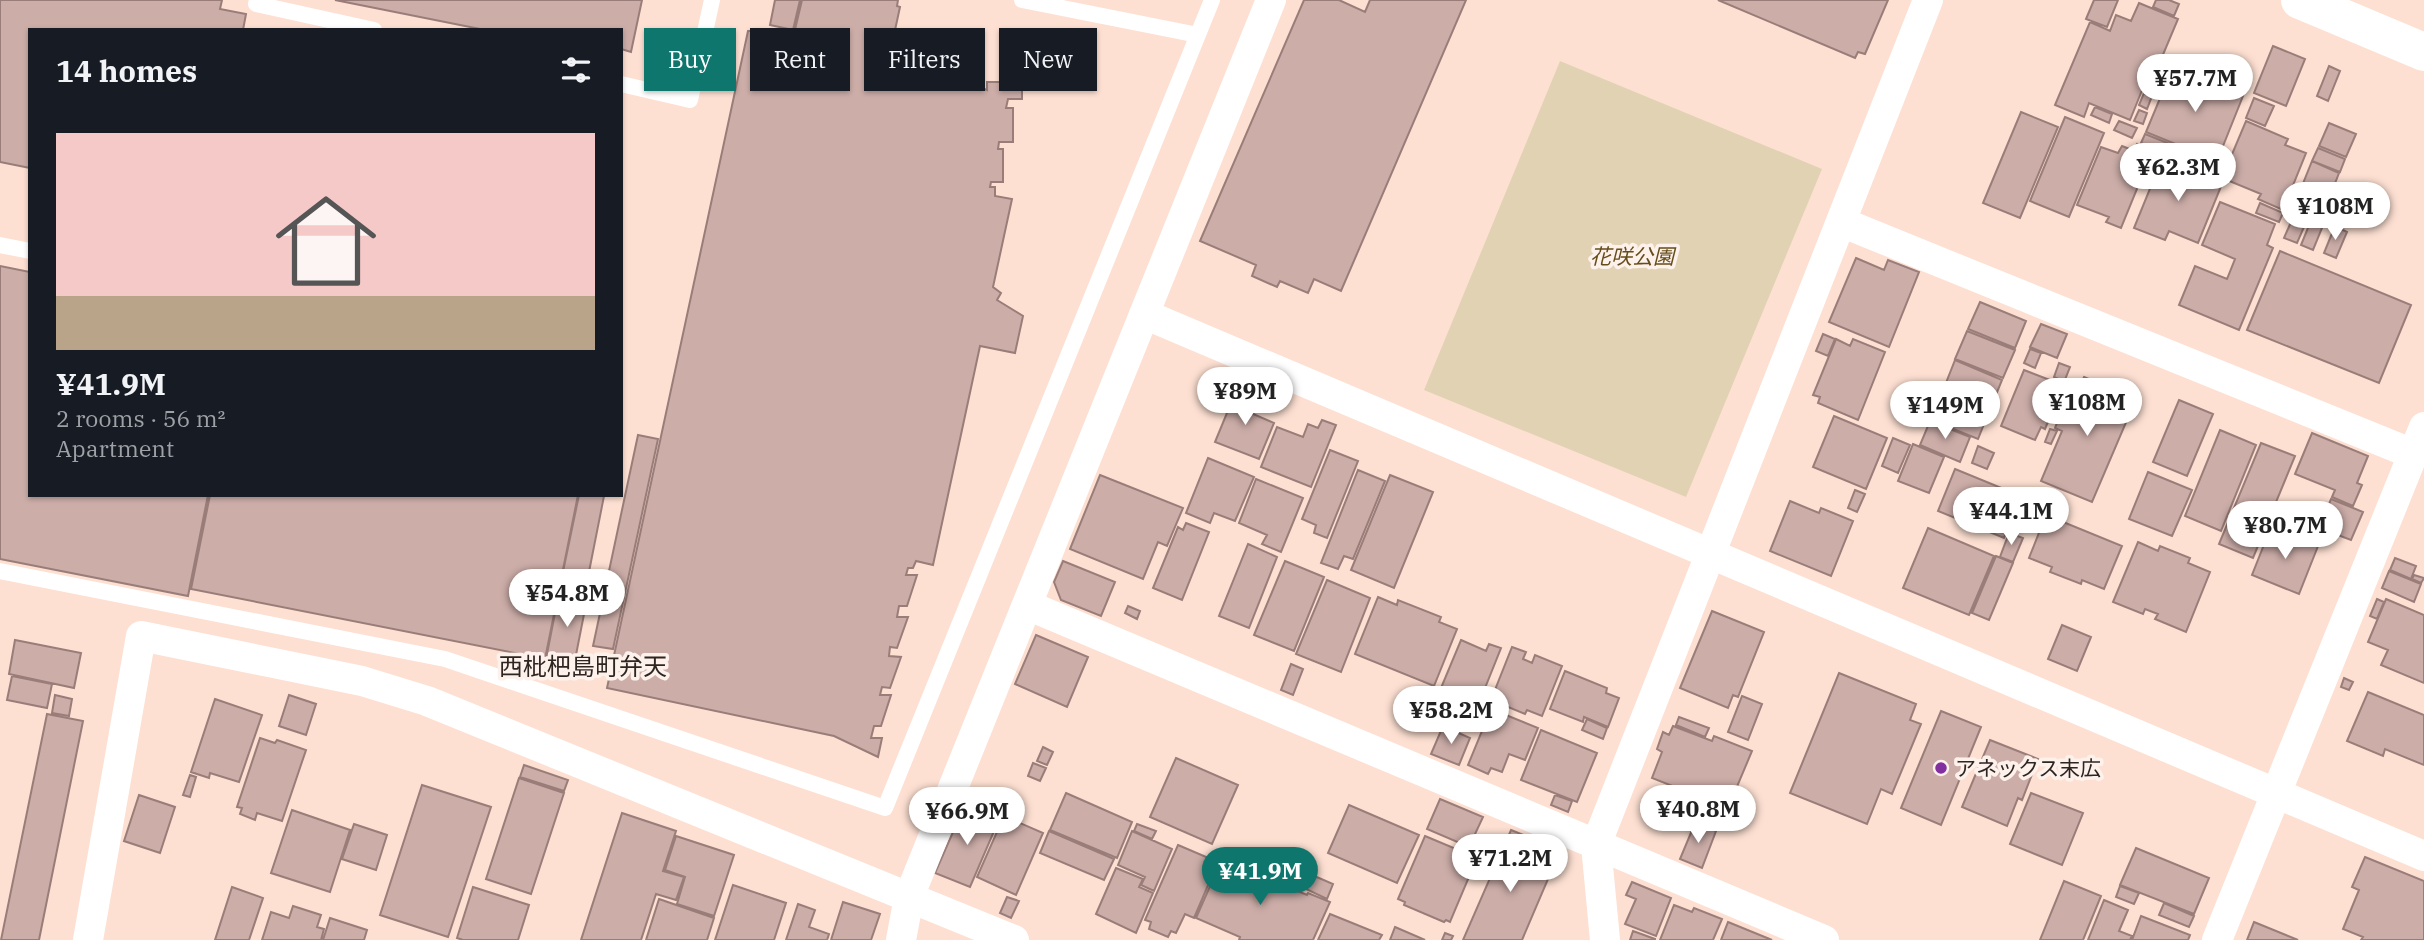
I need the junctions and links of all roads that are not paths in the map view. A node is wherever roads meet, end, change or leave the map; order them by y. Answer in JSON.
{"nodes":[{"id":1,"x":257,"y":0,"type":"edge"},
{"id":2,"x":712,"y":0,"type":"edge"},
{"id":3,"x":1022,"y":0,"type":"edge"},
{"id":4,"x":1212,"y":0,"type":"edge"},
{"id":5,"x":1271,"y":0,"type":"edge"},
{"id":6,"x":1928,"y":0,"type":"edge"},
{"id":7,"x":2300,"y":0,"type":"edge"},
{"id":8,"x":365,"y":28,"type":"edge"},
{"id":9,"x":1198,"y":35,"type":"junction"},
{"id":10,"x":2424,"y":52,"type":"edge"},
{"id":11,"x":623,"y":84,"type":"edge"},
{"id":12,"x":1840,"y":222,"type":"junction"},
{"id":13,"x":0,"y":245,"type":"edge"},
{"id":14,"x":28,"y":251,"type":"edge"},
{"id":15,"x":1144,"y":314,"type":"junction"},
{"id":16,"x":2424,"y":426,"type":"edge"},
{"id":17,"x":2413,"y":454,"type":"junction"},
{"id":18,"x":1710,"y":554,"type":"junction"},
{"id":19,"x":0,"y":571,"type":"edge"},
{"id":20,"x":1027,"y":606,"type":"junction"},
{"id":21,"x":2276,"y":793,"type":"junction"},
{"id":22,"x":1596,"y":845,"type":"junction"},
{"id":23,"x":2424,"y":856,"type":"edge"},
{"id":24,"x":909,"y":897,"type":"junction"},
{"id":25,"x":88,"y":940,"type":"edge"},
{"id":26,"x":901,"y":940,"type":"edge"},
{"id":27,"x":1014,"y":940,"type":"edge"},
{"id":28,"x":1605,"y":940,"type":"edge"},
{"id":29,"x":1824,"y":940,"type":"edge"},
{"id":30,"x":2217,"y":940,"type":"edge"}],
"edges":[{"from":1,"to":8,"type":"lane"},
{"from":2,"to":11,"type":"lane"},
{"from":3,"to":9,"type":"lane"},
{"from":4,"to":9,"type":"lane"},
{"from":5,"to":15,"type":"street"},
{"from":6,"to":12,"type":"street"},
{"from":7,"to":10,"type":"street"},
{"from":9,"to":19,"type":"lane"},
{"from":12,"to":17,"type":"street"},
{"from":12,"to":18,"type":"street"},
{"from":13,"to":14,"type":"lane"},
{"from":15,"to":18,"type":"street"},
{"from":15,"to":20,"type":"street"},
{"from":16,"to":17,"type":"street"},
{"from":17,"to":21,"type":"street"},
{"from":18,"to":21,"type":"street"},
{"from":18,"to":22,"type":"street"},
{"from":20,"to":22,"type":"street"},
{"from":20,"to":24,"type":"street"},
{"from":21,"to":23,"type":"street"},
{"from":21,"to":30,"type":"street"},
{"from":22,"to":28,"type":"street"},
{"from":22,"to":29,"type":"street"},
{"from":24,"to":25,"type":"street"},
{"from":24,"to":26,"type":"street"},
{"from":24,"to":27,"type":"street"}]}
